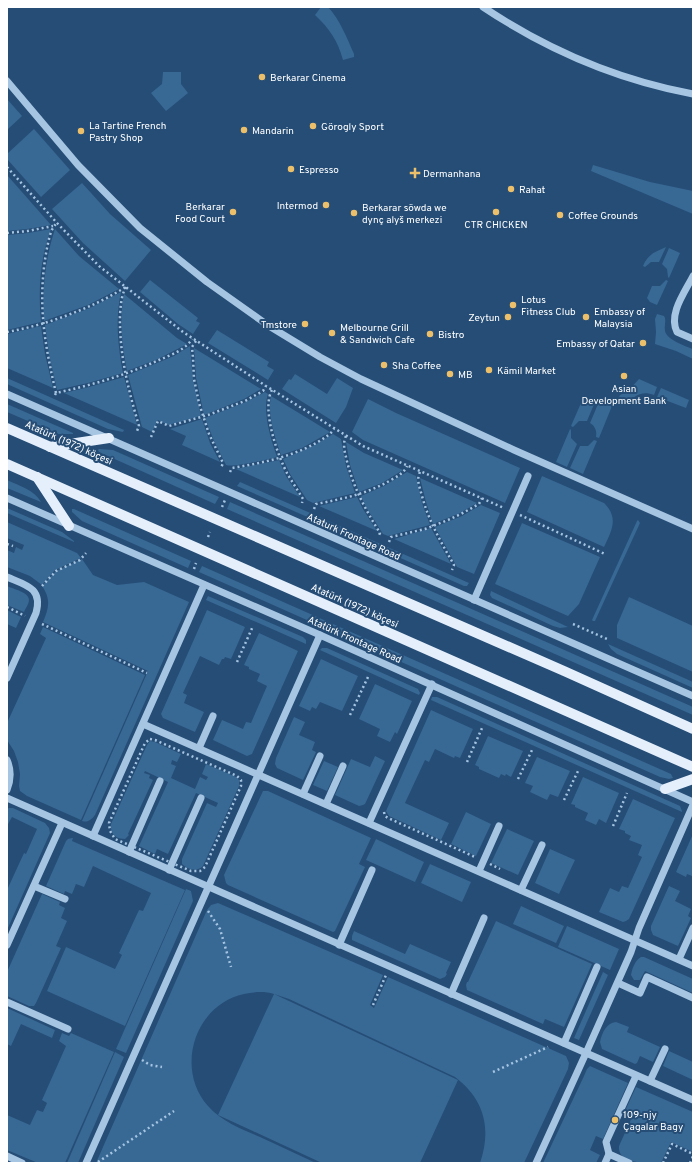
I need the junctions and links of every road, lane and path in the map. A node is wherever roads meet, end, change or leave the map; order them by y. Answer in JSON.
{"nodes":[{"id":1,"x":483,"y":7,"type":"edge"},
{"id":2,"x":7,"y":81,"type":"edge"},
{"id":3,"x":693,"y":94,"type":"edge"},
{"id":4,"x":7,"y":167,"type":"edge"},
{"id":5,"x":57,"y":223,"type":"junction"},
{"id":6,"x":53,"y":226,"type":"junction"},
{"id":7,"x":7,"y":233,"type":"edge"},
{"id":8,"x":693,"y":276,"type":"edge"},
{"id":9,"x":126,"y":287,"type":"junction"},
{"id":10,"x":43,"y":324,"type":"junction"},
{"id":11,"x":7,"y":332,"type":"edge"},
{"id":12,"x":192,"y":339,"type":"junction"},
{"id":13,"x":693,"y":339,"type":"edge"},
{"id":14,"x":196,"y":341,"type":"junction"},
{"id":15,"x":125,"y":374,"type":"junction"},
{"id":16,"x":266,"y":386,"type":"junction"},
{"id":17,"x":272,"y":390,"type":"junction"},
{"id":18,"x":7,"y":394,"type":"edge"},
{"id":19,"x":203,"y":417,"type":"junction"},
{"id":20,"x":7,"y":428,"type":"edge"},
{"id":21,"x":334,"y":429,"type":"junction"},
{"id":22,"x":137,"y":431,"type":"dead end"},
{"id":23,"x":346,"y":436,"type":"junction"},
{"id":24,"x":151,"y":437,"type":"dead end"},
{"id":25,"x":109,"y":438,"type":"junction"},
{"id":26,"x":50,"y":447,"type":"junction"},
{"id":27,"x":280,"y":458,"type":"junction"},
{"id":28,"x":7,"y":464,"type":"edge"},
{"id":29,"x":408,"y":466,"type":"junction"},
{"id":30,"x":221,"y":468,"type":"dead end"},
{"id":31,"x":230,"y":472,"type":"dead end"},
{"id":32,"x":420,"y":472,"type":"junction"},
{"id":33,"x":528,"y":476,"type":"dead end"},
{"id":34,"x":36,"y":477,"type":"junction"},
{"id":35,"x":358,"y":495,"type":"junction"},
{"id":36,"x":7,"y":498,"type":"edge"},
{"id":37,"x":482,"y":498,"type":"junction"},
{"id":38,"x":225,"y":499,"type":"dead end"},
{"id":39,"x":302,"y":503,"type":"dead end"},
{"id":40,"x":222,"y":507,"type":"dead end"},
{"id":41,"x":314,"y":509,"type":"dead end"},
{"id":42,"x":512,"y":512,"type":"junction"},
{"id":43,"x":69,"y":526,"type":"junction"},
{"id":44,"x":432,"y":526,"type":"junction"},
{"id":45,"x":693,"y":529,"type":"edge"},
{"id":46,"x":210,"y":532,"type":"dead end"},
{"id":47,"x":208,"y":537,"type":"dead end"},
{"id":48,"x":378,"y":537,"type":"dead end"},
{"id":49,"x":389,"y":542,"type":"dead end"},
{"id":50,"x":7,"y":544,"type":"edge"},
{"id":51,"x":13,"y":546,"type":"dead end"},
{"id":52,"x":86,"y":553,"type":"dead end"},
{"id":53,"x":605,"y":554,"type":"dead end"},
{"id":54,"x":196,"y":563,"type":"dead end"},
{"id":55,"x":193,"y":570,"type":"dead end"},
{"id":56,"x":452,"y":570,"type":"dead end"},
{"id":57,"x":7,"y":577,"type":"edge"},
{"id":58,"x":204,"y":585,"type":"junction"},
{"id":59,"x":41,"y":586,"type":"dead end"},
{"id":60,"x":474,"y":600,"type":"junction"},
{"id":61,"x":7,"y":607,"type":"edge"},
{"id":62,"x":26,"y":615,"type":"dead end"},
{"id":63,"x":38,"y":622,"type":"dead end"},
{"id":64,"x":573,"y":624,"type":"dead end"},
{"id":65,"x":254,"y":626,"type":"dead end"},
{"id":66,"x":320,"y":634,"type":"junction"},
{"id":67,"x":607,"y":640,"type":"dead end"},
{"id":68,"x":238,"y":662,"type":"dead end"},
{"id":69,"x":147,"y":673,"type":"dead end"},
{"id":70,"x":368,"y":677,"type":"dead end"},
{"id":71,"x":7,"y":678,"type":"edge"},
{"id":72,"x":432,"y":684,"type":"junction"},
{"id":73,"x":693,"y":696,"type":"edge"},
{"id":74,"x":350,"y":715,"type":"dead end"},
{"id":75,"x":213,"y":716,"type":"dead end"},
{"id":76,"x":143,"y":724,"type":"junction"},
{"id":77,"x":482,"y":728,"type":"dead end"},
{"id":78,"x":693,"y":729,"type":"edge"},
{"id":79,"x":199,"y":748,"type":"junction"},
{"id":80,"x":532,"y":750,"type":"dead end"},
{"id":81,"x":320,"y":756,"type":"dead end"},
{"id":82,"x":7,"y":760,"type":"edge"},
{"id":83,"x":467,"y":762,"type":"dead end"},
{"id":84,"x":343,"y":766,"type":"dead end"},
{"id":85,"x":693,"y":767,"type":"edge"},
{"id":86,"x":578,"y":771,"type":"dead end"},
{"id":87,"x":258,"y":774,"type":"junction"},
{"id":88,"x":693,"y":779,"type":"edge"},
{"id":89,"x":518,"y":780,"type":"dead end"},
{"id":90,"x":160,"y":781,"type":"dead end"},
{"id":91,"x":665,"y":789,"type":"junction"},
{"id":92,"x":7,"y":790,"type":"edge"},
{"id":93,"x":628,"y":793,"type":"dead end"},
{"id":94,"x":303,"y":794,"type":"junction"},
{"id":95,"x":7,"y":798,"type":"edge"},
{"id":96,"x":201,"y":798,"type":"dead end"},
{"id":97,"x":564,"y":800,"type":"dead end"},
{"id":98,"x":693,"y":803,"type":"edge"},
{"id":99,"x":326,"y":804,"type":"junction"},
{"id":100,"x":385,"y":808,"type":"dead end"},
{"id":101,"x":62,"y":823,"type":"junction"},
{"id":102,"x":369,"y":823,"type":"junction"},
{"id":103,"x":499,"y":826,"type":"dead end"},
{"id":104,"x":613,"y":826,"type":"dead end"},
{"id":105,"x":93,"y":836,"type":"junction"},
{"id":106,"x":120,"y":840,"type":"dead end"},
{"id":107,"x":542,"y":845,"type":"dead end"},
{"id":108,"x":129,"y":852,"type":"junction"},
{"id":109,"x":483,"y":861,"type":"junction"},
{"id":110,"x":183,"y":868,"type":"dead end"},
{"id":111,"x":169,"y":870,"type":"junction"},
{"id":112,"x":372,"y":870,"type":"dead end"},
{"id":113,"x":478,"y":871,"type":"junction"},
{"id":114,"x":504,"y":871,"type":"dead end"},
{"id":115,"x":34,"y":886,"type":"junction"},
{"id":116,"x":208,"y":887,"type":"junction"},
{"id":117,"x":522,"y":890,"type":"junction"},
{"id":118,"x":65,"y":899,"type":"dead end"},
{"id":119,"x":207,"y":909,"type":"dead end"},
{"id":120,"x":484,"y":918,"type":"dead end"},
{"id":121,"x":693,"y":928,"type":"edge"},
{"id":122,"x":635,"y":940,"type":"junction"},
{"id":123,"x":7,"y":945,"type":"edge"},
{"id":124,"x":339,"y":945,"type":"junction"},
{"id":125,"x":679,"y":960,"type":"junction"},
{"id":126,"x":693,"y":966,"type":"edge"},
{"id":127,"x":232,"y":967,"type":"dead end"},
{"id":128,"x":597,"y":967,"type":"dead end"},
{"id":129,"x":386,"y":975,"type":"dead end"},
{"id":130,"x":618,"y":983,"type":"junction"},
{"id":131,"x":451,"y":994,"type":"junction"},
{"id":132,"x":693,"y":998,"type":"edge"},
{"id":133,"x":7,"y":1002,"type":"edge"},
{"id":134,"x":373,"y":1005,"type":"dead end"},
{"id":135,"x":68,"y":1030,"type":"dead end"},
{"id":136,"x":564,"y":1043,"type":"junction"},
{"id":137,"x":542,"y":1044,"type":"dead end"},
{"id":138,"x":549,"y":1047,"type":"junction"},
{"id":139,"x":554,"y":1049,"type":"dead end"},
{"id":140,"x":664,"y":1049,"type":"dead end"},
{"id":141,"x":144,"y":1053,"type":"dead end"},
{"id":142,"x":586,"y":1053,"type":"junction"},
{"id":143,"x":162,"y":1067,"type":"dead end"},
{"id":144,"x":493,"y":1072,"type":"dead end"},
{"id":145,"x":636,"y":1076,"type":"junction"},
{"id":146,"x":650,"y":1081,"type":"junction"},
{"id":147,"x":693,"y":1100,"type":"edge"},
{"id":148,"x":174,"y":1110,"type":"dead end"},
{"id":149,"x":609,"y":1154,"type":"junction"},
{"id":150,"x":99,"y":1155,"type":"dead end"},
{"id":151,"x":693,"y":1155,"type":"edge"},
{"id":152,"x":7,"y":1156,"type":"edge"},
{"id":153,"x":22,"y":1163,"type":"edge"},
{"id":154,"x":86,"y":1163,"type":"edge"},
{"id":155,"x":95,"y":1163,"type":"edge"},
{"id":156,"x":536,"y":1163,"type":"edge"},
{"id":157,"x":605,"y":1163,"type":"edge"},
{"id":158,"x":629,"y":1163,"type":"edge"},
{"id":159,"x":663,"y":1163,"type":"edge"},
{"id":160,"x":690,"y":1163,"type":"edge"}],
"edges":[{"from":1,"to":3,"type":"street"},
{"from":2,"to":45,"type":"street"},
{"from":4,"to":5,"type":"path"},
{"from":5,"to":6,"type":"path"},
{"from":5,"to":9,"type":"path"},
{"from":6,"to":7,"type":"path"},
{"from":6,"to":10,"type":"path"},
{"from":8,"to":13,"type":"street"},
{"from":9,"to":10,"type":"path"},
{"from":9,"to":12,"type":"path"},
{"from":9,"to":15,"type":"path"},
{"from":10,"to":11,"type":"path"},
{"from":10,"to":15,"type":"path"},
{"from":12,"to":14,"type":"path"},
{"from":12,"to":15,"type":"path"},
{"from":14,"to":16,"type":"path"},
{"from":14,"to":19,"type":"path"},
{"from":15,"to":22,"type":"path"},
{"from":16,"to":17,"type":"path"},
{"from":16,"to":19,"type":"path"},
{"from":17,"to":21,"type":"path"},
{"from":17,"to":27,"type":"path"},
{"from":18,"to":25,"type":"street","name":"Ataturk Frontage Road"},
{"from":19,"to":24,"type":"path"},
{"from":19,"to":30,"type":"path"},
{"from":20,"to":26,"type":"main road","name":"Atatürk (1972) köçesi"},
{"from":21,"to":23,"type":"path"},
{"from":21,"to":27,"type":"path"},
{"from":23,"to":29,"type":"path"},
{"from":23,"to":35,"type":"path"},
{"from":25,"to":26,"type":"main road"},
{"from":25,"to":60,"type":"street","name":"Ataturk Frontage Road"},
{"from":26,"to":78,"type":"main road","name":"Atatürk (1972) köçesi"},
{"from":27,"to":31,"type":"path"},
{"from":27,"to":39,"type":"path"},
{"from":28,"to":34,"type":"main road","name":"Atatürk (1972) köçesi"},
{"from":29,"to":32,"type":"path"},
{"from":29,"to":35,"type":"path"},
{"from":32,"to":37,"type":"path"},
{"from":32,"to":44,"type":"path"},
{"from":33,"to":42,"type":"street"},
{"from":34,"to":43,"type":"main road"},
{"from":34,"to":85,"type":"main road","name":"Atatürk (1972) köçesi"},
{"from":35,"to":41,"type":"path"},
{"from":35,"to":48,"type":"path"},
{"from":36,"to":43,"type":"street","name":"Atatürk Frontage Road"},
{"from":37,"to":42,"type":"path"},
{"from":37,"to":44,"type":"path"},
{"from":38,"to":40,"type":"path"},
{"from":42,"to":53,"type":"path"},
{"from":42,"to":60,"type":"street"},
{"from":43,"to":58,"type":"street","name":"Atatürk Frontage Road"},
{"from":44,"to":49,"type":"path"},
{"from":44,"to":56,"type":"path"},
{"from":46,"to":47,"type":"path"},
{"from":50,"to":51,"type":"path"},
{"from":52,"to":59,"type":"path"},
{"from":54,"to":55,"type":"path"},
{"from":57,"to":71,"type":"street"},
{"from":58,"to":66,"type":"street","name":"Atatürk Frontage Road"},
{"from":58,"to":76,"type":"street"},
{"from":60,"to":73,"type":"street","name":"Ataturk Frontage Road"},
{"from":61,"to":62,"type":"path"},
{"from":63,"to":69,"type":"path"},
{"from":64,"to":67,"type":"path"},
{"from":65,"to":68,"type":"path"},
{"from":66,"to":72,"type":"street","name":"Atatürk Frontage Road"},
{"from":66,"to":87,"type":"street"},
{"from":70,"to":74,"type":"path"},
{"from":72,"to":91,"type":"street","name":"Atatürk Frontage Road"},
{"from":72,"to":102,"type":"street"},
{"from":75,"to":79,"type":"street"},
{"from":76,"to":79,"type":"street"},
{"from":76,"to":105,"type":"street"},
{"from":77,"to":83,"type":"path"},
{"from":79,"to":87,"type":"street"},
{"from":80,"to":89,"type":"path"},
{"from":81,"to":94,"type":"street"},
{"from":82,"to":92,"type":"street"},
{"from":84,"to":99,"type":"street"},
{"from":86,"to":97,"type":"path"},
{"from":87,"to":94,"type":"street"},
{"from":87,"to":116,"type":"street"},
{"from":88,"to":91,"type":"main road"},
{"from":90,"to":108,"type":"street"},
{"from":91,"to":98,"type":"street","name":"Atatürk Frontage Road"},
{"from":93,"to":104,"type":"path"},
{"from":94,"to":99,"type":"street"},
{"from":95,"to":101,"type":"street"},
{"from":96,"to":111,"type":"street"},
{"from":98,"to":122,"type":"street"},
{"from":99,"to":102,"type":"street"},
{"from":100,"to":109,"type":"path"},
{"from":101,"to":105,"type":"street"},
{"from":101,"to":115,"type":"street"},
{"from":102,"to":113,"type":"street"},
{"from":103,"to":109,"type":"street"},
{"from":105,"to":108,"type":"street"},
{"from":106,"to":110,"type":"path"},
{"from":107,"to":117,"type":"street"},
{"from":108,"to":111,"type":"street"},
{"from":109,"to":113,"type":"street"},
{"from":109,"to":114,"type":"path"},
{"from":111,"to":116,"type":"street"},
{"from":112,"to":124,"type":"street"},
{"from":113,"to":117,"type":"street"},
{"from":115,"to":118,"type":"street"},
{"from":115,"to":123,"type":"street"},
{"from":116,"to":124,"type":"street"},
{"from":116,"to":154,"type":"street"},
{"from":117,"to":122,"type":"street"},
{"from":119,"to":127,"type":"path"},
{"from":120,"to":131,"type":"street"},
{"from":121,"to":125,"type":"street"},
{"from":122,"to":125,"type":"street"},
{"from":122,"to":130,"type":"street"},
{"from":124,"to":131,"type":"street"},
{"from":125,"to":126,"type":"street"},
{"from":128,"to":136,"type":"street"},
{"from":129,"to":134,"type":"path"},
{"from":130,"to":132,"type":"street"},
{"from":130,"to":142,"type":"street"},
{"from":131,"to":136,"type":"street"},
{"from":133,"to":135,"type":"street"},
{"from":136,"to":142,"type":"street"},
{"from":137,"to":138,"type":"path"},
{"from":138,"to":139,"type":"path"},
{"from":138,"to":144,"type":"path"},
{"from":140,"to":146,"type":"street"},
{"from":141,"to":143,"type":"path"},
{"from":142,"to":145,"type":"street"},
{"from":142,"to":156,"type":"street"},
{"from":145,"to":146,"type":"street"},
{"from":145,"to":149,"type":"street"},
{"from":146,"to":147,"type":"street"},
{"from":148,"to":155,"type":"path"},
{"from":149,"to":157,"type":"street"},
{"from":149,"to":158,"type":"street"},
{"from":150,"to":155,"type":"path"},
{"from":151,"to":159,"type":"path"},
{"from":151,"to":160,"type":"path"},
{"from":152,"to":153,"type":"street"}]}
